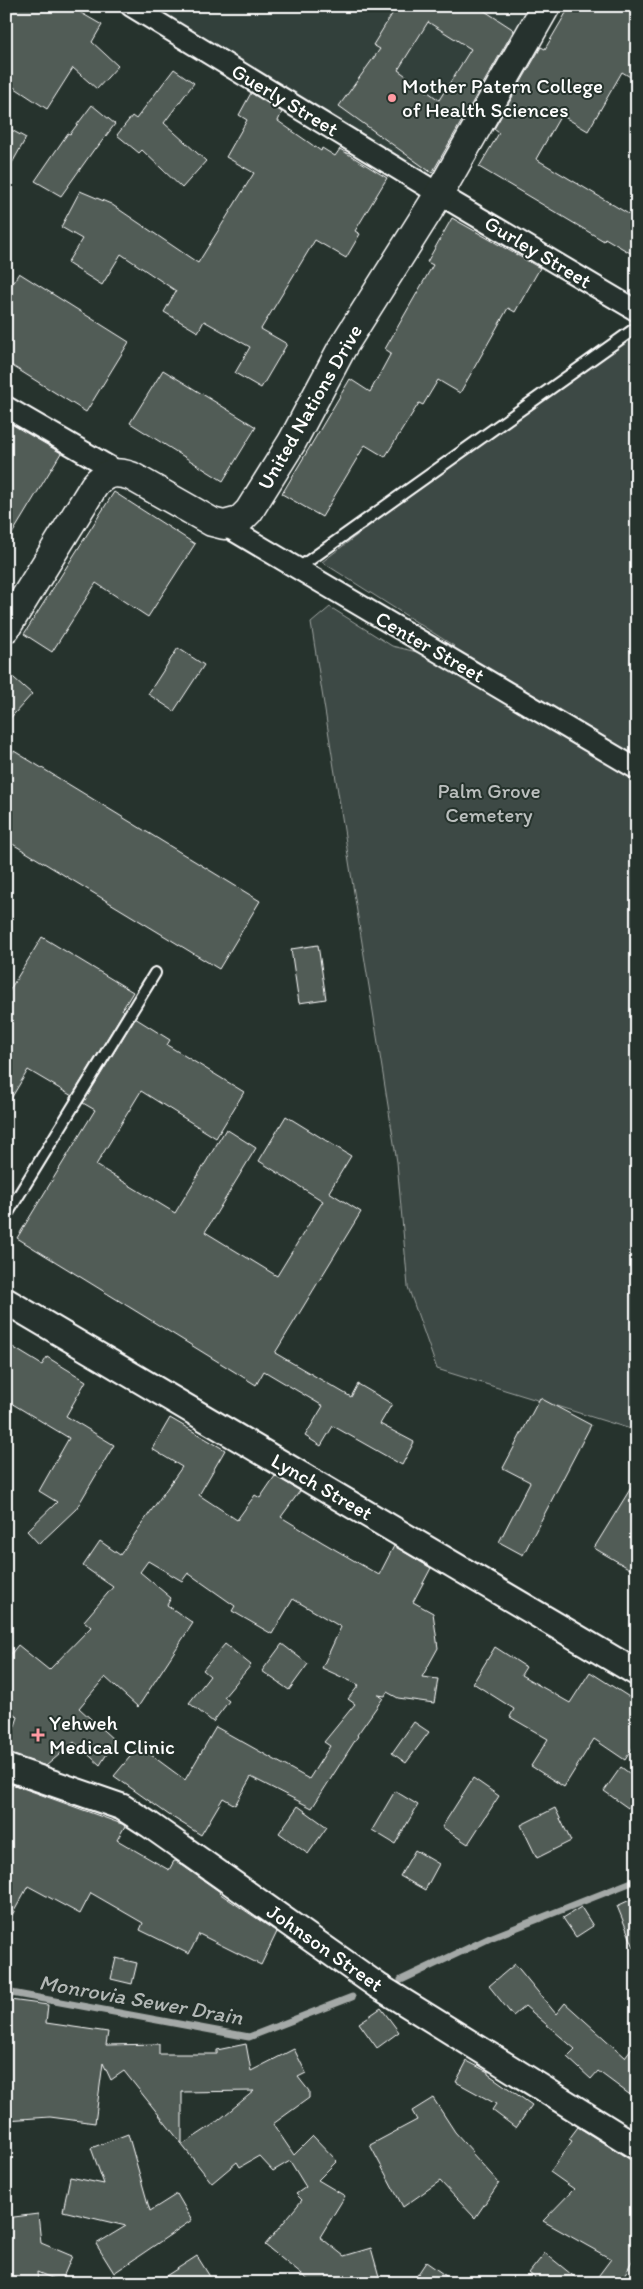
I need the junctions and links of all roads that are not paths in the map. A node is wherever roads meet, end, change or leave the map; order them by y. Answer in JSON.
{"nodes":[{"id":1,"x":131,"y":6,"type":"edge"},
{"id":2,"x":546,"y":6,"type":"edge"},
{"id":3,"x":438,"y":194,"type":"junction"},
{"id":4,"x":637,"y":311,"type":"edge"},
{"id":5,"x":637,"y":328,"type":"edge"},
{"id":6,"x":6,"y":407,"type":"edge"},
{"id":7,"x":120,"y":473,"type":"junction"},
{"id":8,"x":224,"y":524,"type":"junction"},
{"id":9,"x":297,"y":569,"type":"junction"},
{"id":10,"x":6,"y":628,"type":"edge"},
{"id":11,"x":637,"y":769,"type":"edge"},
{"id":12,"x":155,"y":973,"type":"dead end"},
{"id":13,"x":6,"y":1216,"type":"edge"},
{"id":14,"x":6,"y":1301,"type":"edge"},
{"id":15,"x":637,"y":1673,"type":"edge"},
{"id":16,"x":6,"y":1766,"type":"edge"},
{"id":17,"x":637,"y":2147,"type":"edge"}],
"edges":[{"from":1,"to":3,"type":"street","name":"Guerly Street"},
{"from":2,"to":3,"type":"main road","name":"United Nations Drive"},
{"from":3,"to":4,"type":"street","name":"Gurley Street"},
{"from":3,"to":8,"type":"main road","name":"United Nations Drive"},
{"from":5,"to":9,"type":"lane"},
{"from":6,"to":7,"type":"street"},
{"from":7,"to":8,"type":"main road"},
{"from":7,"to":10,"type":"main road"},
{"from":8,"to":9,"type":"street","name":"Center Street"},
{"from":9,"to":11,"type":"street","name":"Center Street"},
{"from":12,"to":13,"type":"lane"},
{"from":14,"to":15,"type":"street","name":"Lynch Street"},
{"from":16,"to":17,"type":"street","name":"Johnson Street"}]}
